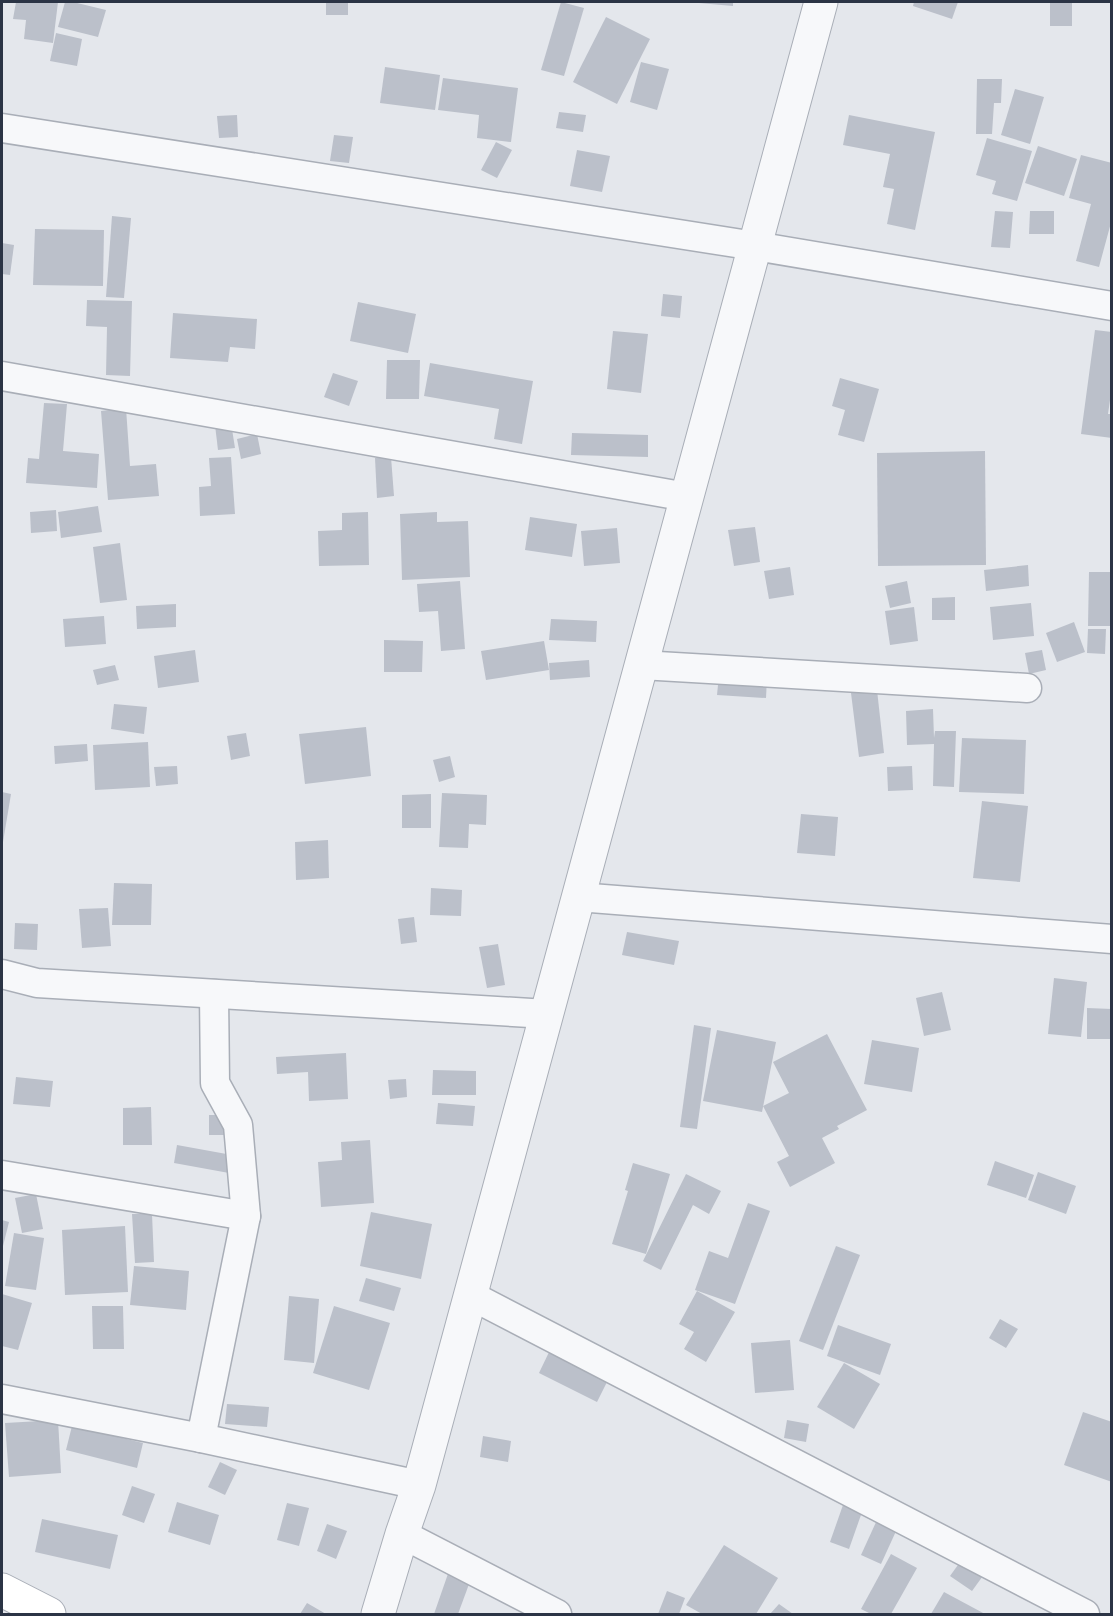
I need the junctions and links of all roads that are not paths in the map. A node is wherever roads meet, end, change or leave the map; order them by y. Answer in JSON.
{"nodes":[{"id":1,"x":821,"y":2,"type":"edge"},
{"id":2,"x":2,"y":128,"type":"edge"},
{"id":3,"x":755,"y":246,"type":"junction"},
{"id":4,"x":1112,"y":306,"type":"edge"},
{"id":5,"x":2,"y":376,"type":"edge"},
{"id":6,"x":687,"y":497,"type":"junction"},
{"id":7,"x":641,"y":665,"type":"junction"},
{"id":8,"x":1027,"y":688,"type":"dead end"},
{"id":9,"x":578,"y":897,"type":"junction"},
{"id":10,"x":1112,"y":939,"type":"edge"},
{"id":11,"x":2,"y":974,"type":"edge"},
{"id":12,"x":214,"y":994,"type":"junction"},
{"id":13,"x":547,"y":1014,"type":"junction"},
{"id":14,"x":2,"y":1174,"type":"edge"},
{"id":15,"x":246,"y":1216,"type":"junction"},
{"id":16,"x":470,"y":1295,"type":"junction"},
{"id":17,"x":2,"y":1399,"type":"edge"},
{"id":18,"x":201,"y":1438,"type":"junction"},
{"id":19,"x":419,"y":1485,"type":"junction"},
{"id":20,"x":402,"y":1534,"type":"junction"},
{"id":21,"x":2,"y":1590,"type":"edge"},
{"id":22,"x":49,"y":1614,"type":"edge"},
{"id":23,"x":378,"y":1614,"type":"edge"},
{"id":24,"x":557,"y":1614,"type":"edge"},
{"id":25,"x":1085,"y":1614,"type":"edge"}],
"edges":[{"from":1,"to":3,"type":"street"},
{"from":2,"to":3,"type":"street"},
{"from":3,"to":4,"type":"street"},
{"from":3,"to":6,"type":"street"},
{"from":5,"to":6,"type":"street"},
{"from":6,"to":7,"type":"street"},
{"from":7,"to":8,"type":"street"},
{"from":7,"to":9,"type":"street"},
{"from":9,"to":10,"type":"street"},
{"from":9,"to":13,"type":"street"},
{"from":11,"to":12,"type":"street"},
{"from":12,"to":13,"type":"street"},
{"from":12,"to":15,"type":"street"},
{"from":13,"to":16,"type":"street"},
{"from":14,"to":15,"type":"street"},
{"from":15,"to":18,"type":"street"},
{"from":16,"to":19,"type":"street"},
{"from":16,"to":25,"type":"street"},
{"from":17,"to":18,"type":"street"},
{"from":18,"to":19,"type":"street"},
{"from":19,"to":20,"type":"street"},
{"from":20,"to":23,"type":"street"},
{"from":20,"to":24,"type":"street"},
{"from":21,"to":22,"type":"main road"}]}
